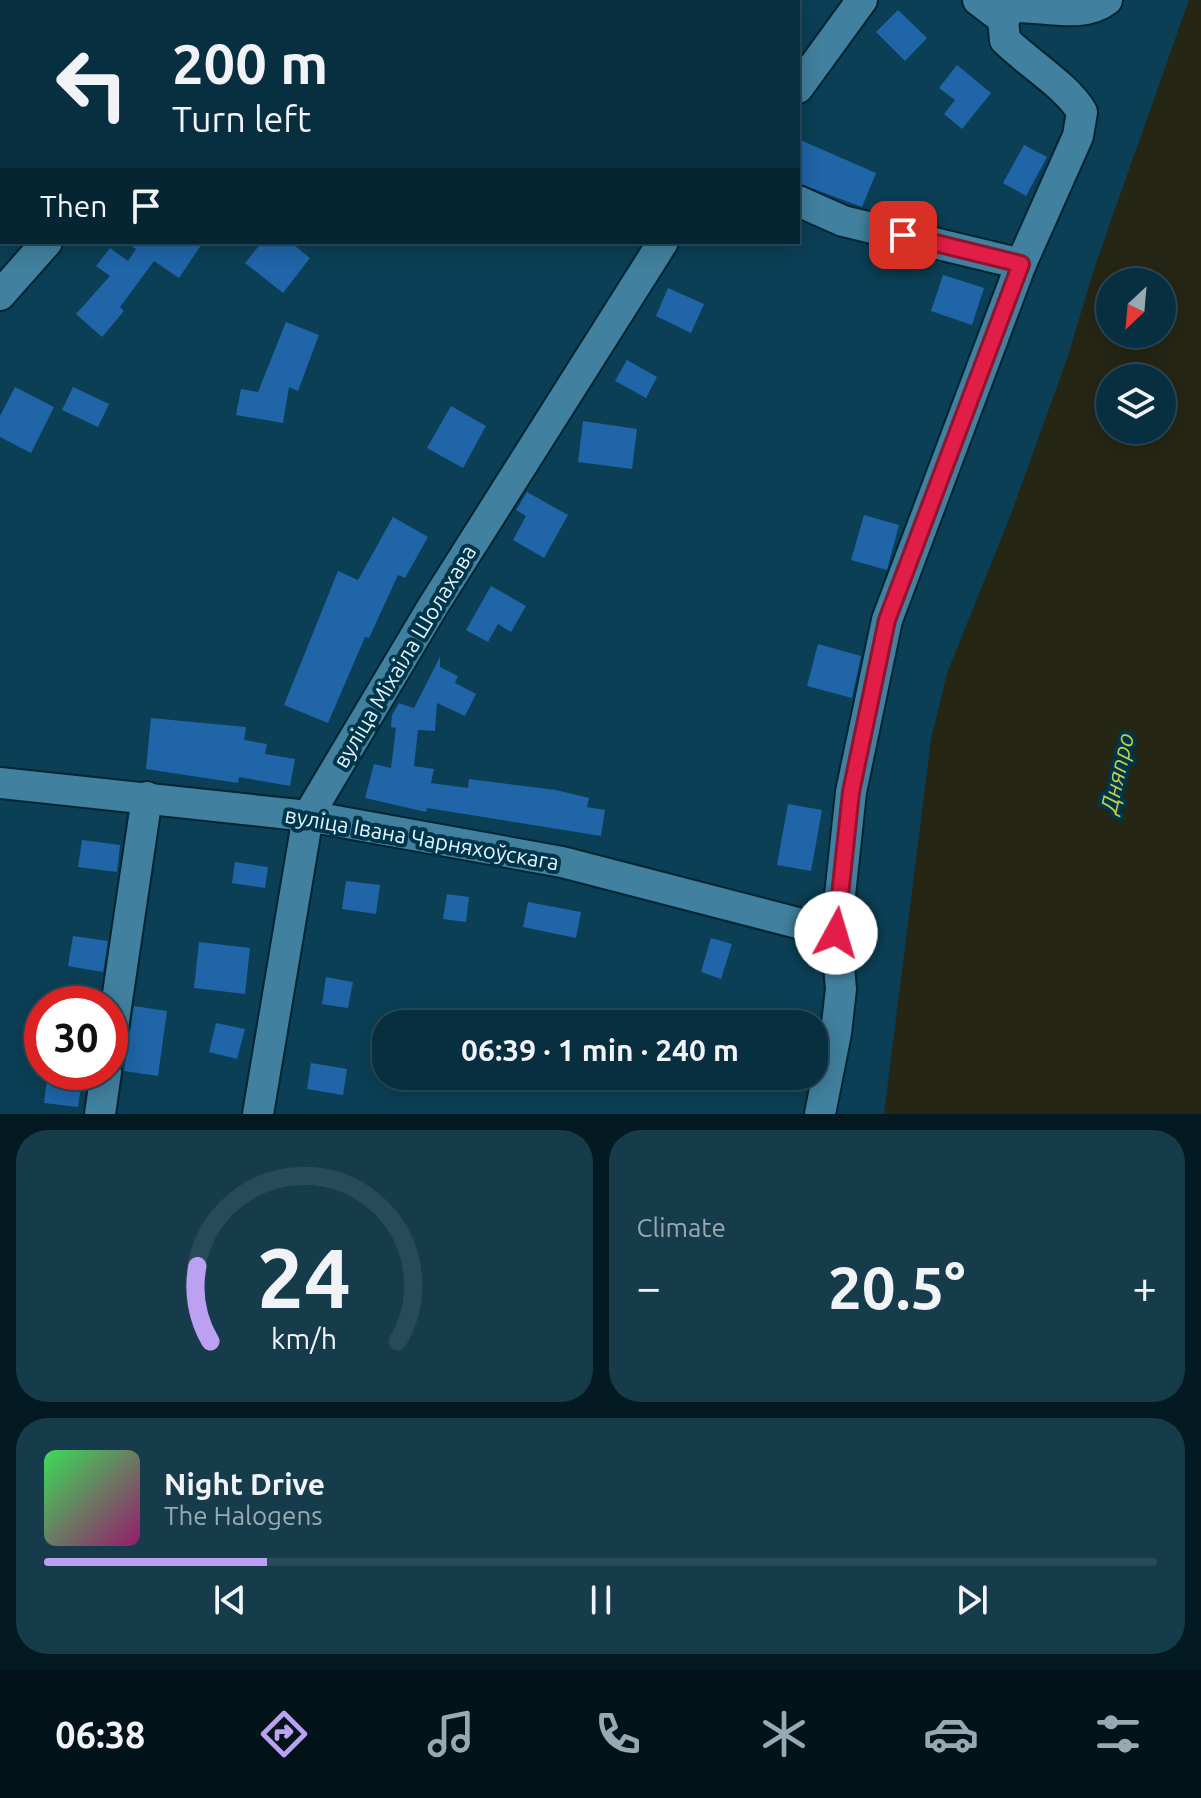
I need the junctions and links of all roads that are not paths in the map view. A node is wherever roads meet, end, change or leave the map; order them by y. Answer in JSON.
{"nodes":[{"id":1,"x":862,"y":0,"type":"edge"},
{"id":2,"x":978,"y":0,"type":"edge"},
{"id":3,"x":1107,"y":0,"type":"edge"},
{"id":4,"x":1003,"y":19,"type":"junction"},
{"id":5,"x":800,"y":85,"type":"edge"},
{"id":6,"x":800,"y":202,"type":"edge"},
{"id":7,"x":45,"y":244,"type":"edge"},
{"id":8,"x":662,"y":244,"type":"edge"},
{"id":9,"x":1021,"y":264,"type":"junction"},
{"id":10,"x":0,"y":295,"type":"edge"},
{"id":11,"x":0,"y":783,"type":"edge"},
{"id":12,"x":147,"y":797,"type":"junction"},
{"id":13,"x":308,"y":816,"type":"junction"},
{"id":14,"x":836,"y":933,"type":"junction"},
{"id":15,"x":119,"y":986,"type":"edge"},
{"id":16,"x":103,"y":1090,"type":"edge"},
{"id":17,"x":100,"y":1114,"type":"edge"},
{"id":18,"x":258,"y":1114,"type":"edge"},
{"id":19,"x":820,"y":1114,"type":"edge"}],
"edges":[{"from":1,"to":5,"type":"street"},
{"from":2,"to":4,"type":"street"},
{"from":3,"to":4,"type":"street"},
{"from":4,"to":9,"type":"street"},
{"from":6,"to":9,"type":"street"},
{"from":7,"to":10,"type":"street"},
{"from":8,"to":13,"type":"street","name":"вуліца Міхаіла Шолахава"},
{"from":9,"to":14,"type":"street"},
{"from":11,"to":12,"type":"street","name":"вуліца Івана Чарняхоўскага"},
{"from":12,"to":13,"type":"street","name":"вуліца Івана Чарняхоўскага"},
{"from":12,"to":15,"type":"street"},
{"from":13,"to":14,"type":"street","name":"вуліца Івана Чарняхоўскага"},
{"from":13,"to":18,"type":"street","name":"вуліца Міхаіла Шолахава"},
{"from":14,"to":19,"type":"street"},
{"from":16,"to":17,"type":"street"}]}
